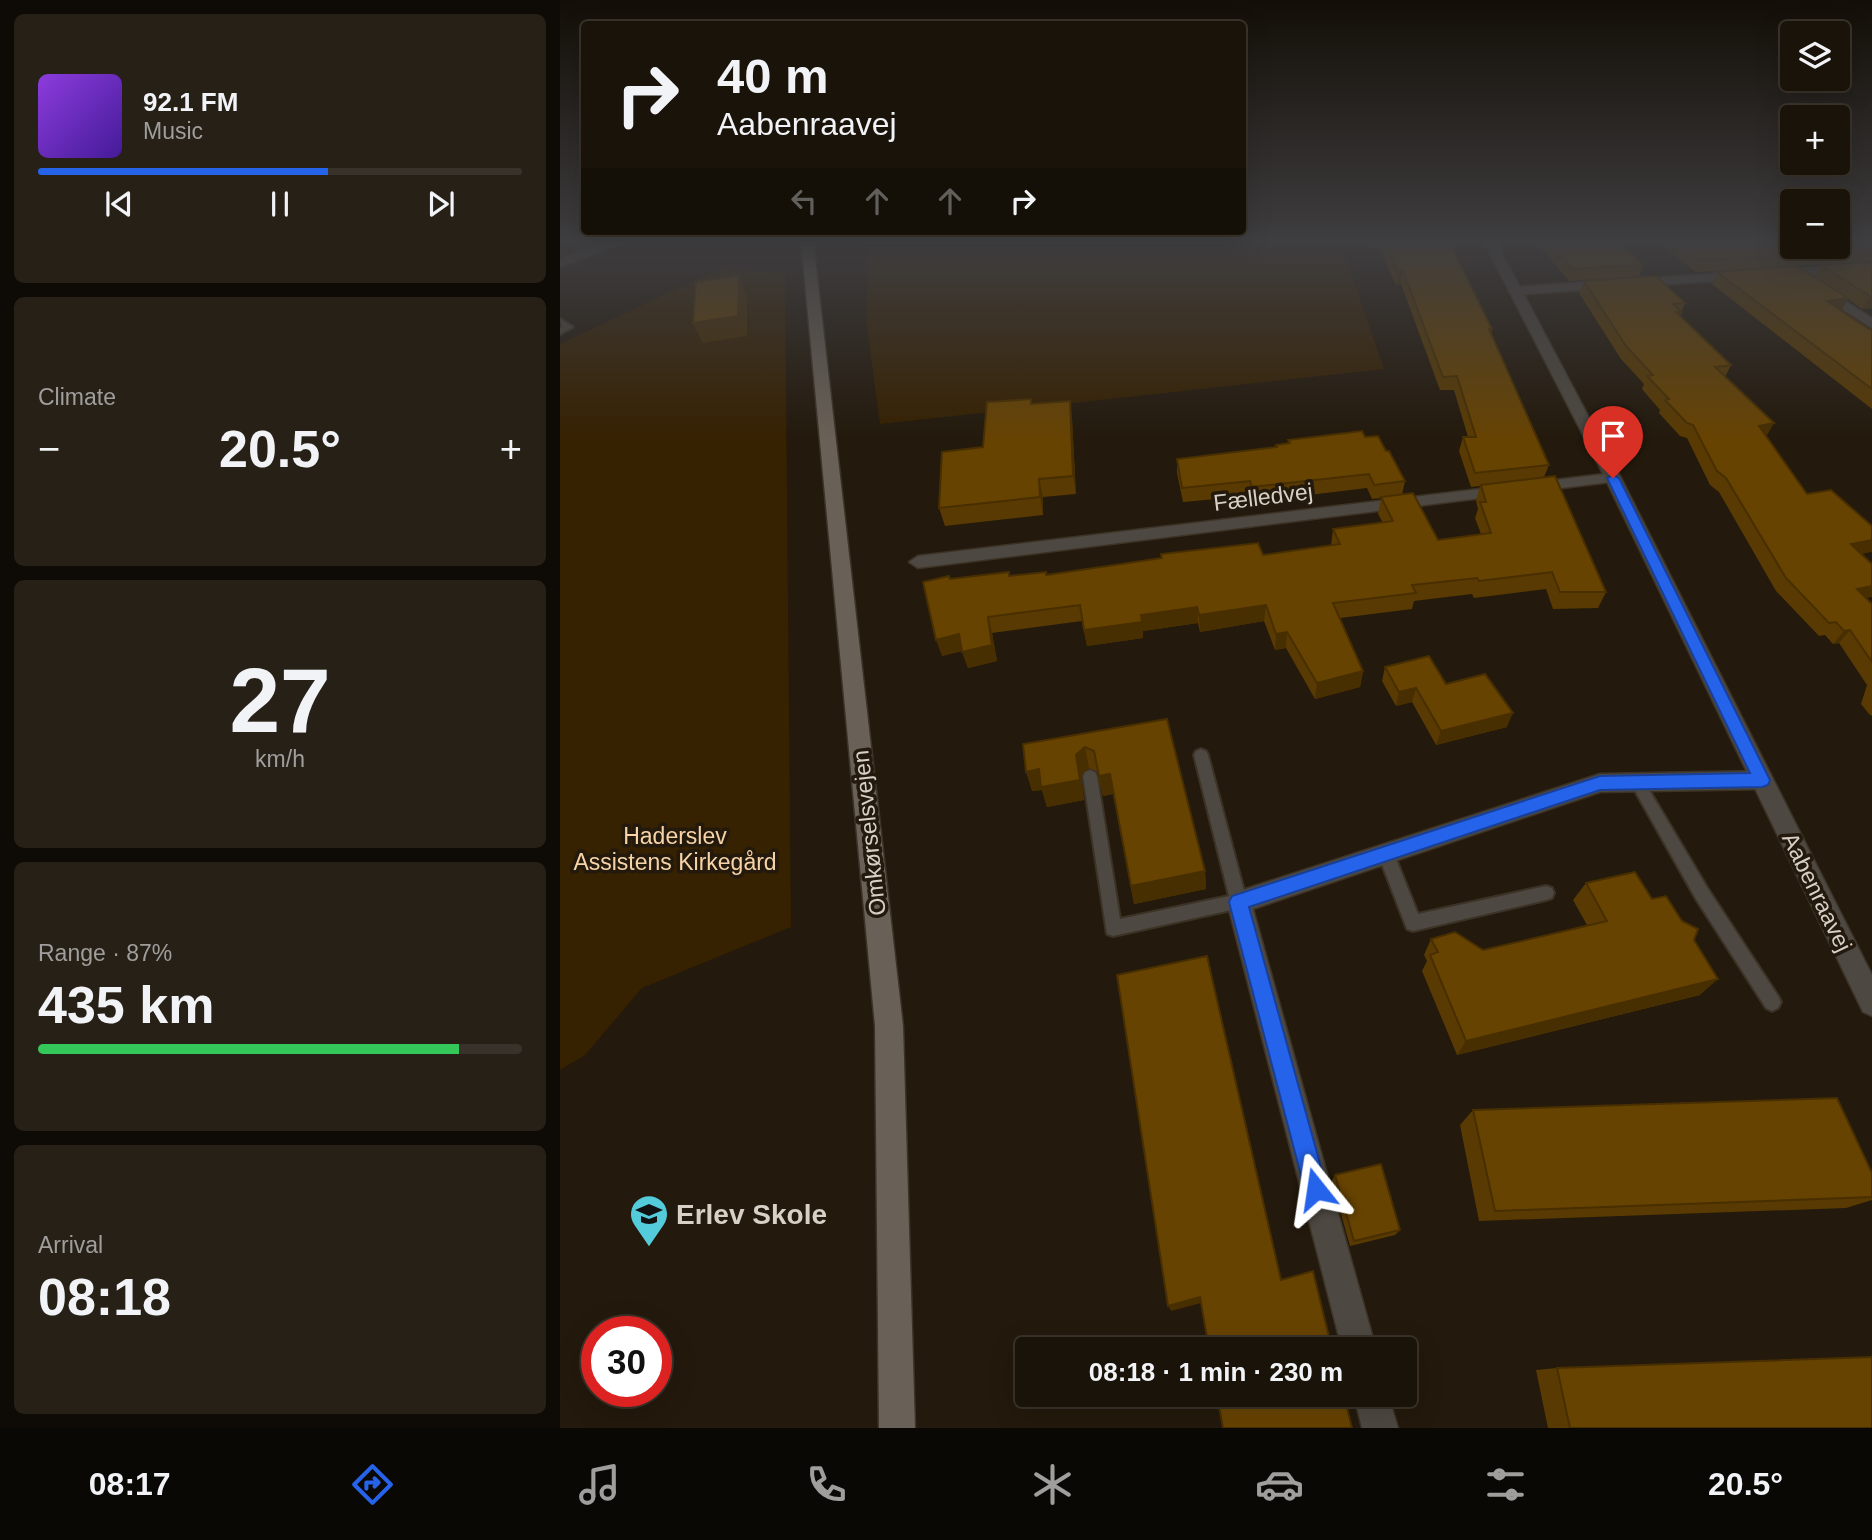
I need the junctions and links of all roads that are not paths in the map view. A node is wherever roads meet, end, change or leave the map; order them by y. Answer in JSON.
{"nodes":[{"id":1,"x":814,"y":307,"type":"edge"},
{"id":2,"x":1522,"y":307,"type":"edge"},
{"id":3,"x":1846,"y":307,"type":"edge"},
{"id":4,"x":560,"y":322,"type":"edge"},
{"id":5,"x":1872,"y":324,"type":"edge"},
{"id":6,"x":560,"y":331,"type":"edge"},
{"id":7,"x":1613,"y":478,"type":"junction"},
{"id":8,"x":918,"y":562,"type":"dead end"},
{"id":9,"x":1201,"y":755,"type":"dead end"},
{"id":10,"x":1090,"y":776,"type":"edge"},
{"id":11,"x":1762,"y":780,"type":"junction"},
{"id":12,"x":1637,"y":782,"type":"junction"},
{"id":13,"x":1385,"y":853,"type":"junction"},
{"id":14,"x":1546,"y":893,"type":"dead end"},
{"id":15,"x":1239,"y":902,"type":"junction"},
{"id":16,"x":1772,"y":1002,"type":"dead end"},
{"id":17,"x":1872,"y":1003,"type":"edge"},
{"id":18,"x":1356,"y":1337,"type":"edge"},
{"id":19,"x":1374,"y":1407,"type":"edge"},
{"id":20,"x":897,"y":1428,"type":"edge"},
{"id":21,"x":1380,"y":1428,"type":"edge"}],
"edges":[{"from":1,"to":20,"type":"main road","name":"Omkørselsvejen"},
{"from":2,"to":7,"type":"street","name":"Aabenraavej"},
{"from":3,"to":5,"type":"street"},
{"from":4,"to":6,"type":"lane"},
{"from":7,"to":8,"type":"street","name":"Fælledvej"},
{"from":7,"to":11,"type":"street","name":"Aabenraavej"},
{"from":9,"to":15,"type":"lane"},
{"from":10,"to":15,"type":"lane"},
{"from":11,"to":12,"type":"street"},
{"from":11,"to":17,"type":"street","name":"Aabenraavej"},
{"from":12,"to":13,"type":"street"},
{"from":12,"to":16,"type":"lane"},
{"from":13,"to":14,"type":"lane"},
{"from":13,"to":15,"type":"street"},
{"from":15,"to":18,"type":"street"},
{"from":19,"to":21,"type":"street"}]}
